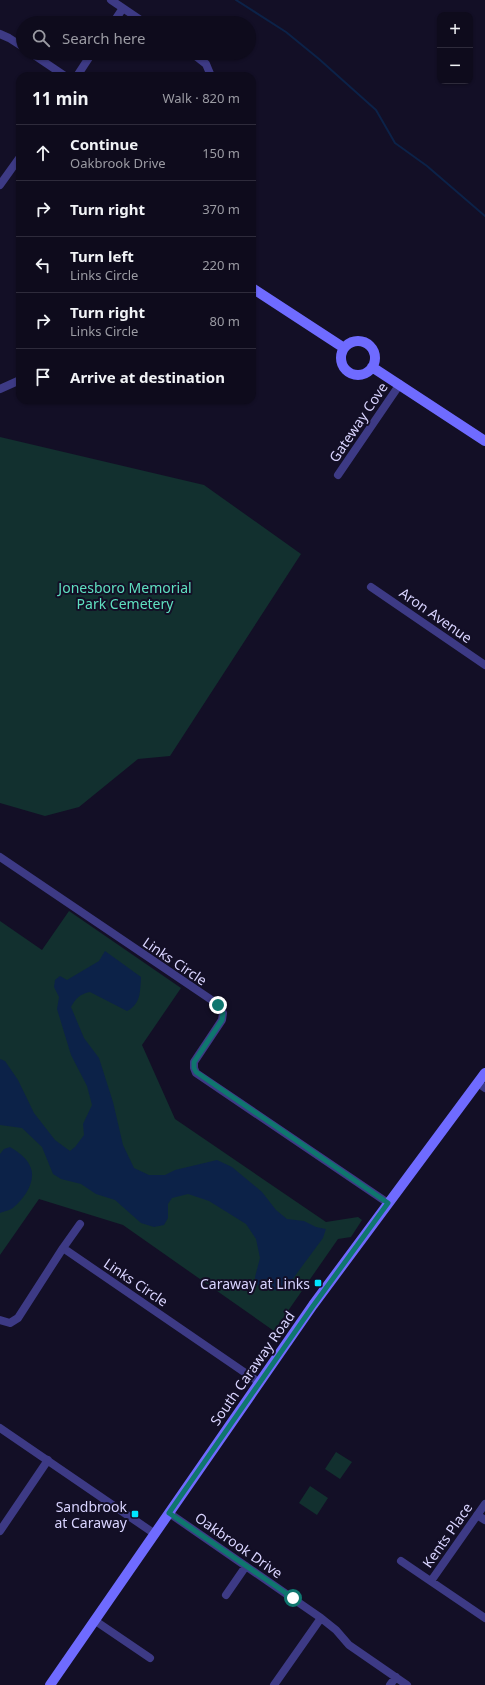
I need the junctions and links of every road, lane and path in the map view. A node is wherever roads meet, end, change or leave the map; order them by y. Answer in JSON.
{"nodes":[{"id":1,"x":111,"y":0,"type":"edge"},
{"id":2,"x":123,"y":8,"type":"junction"},
{"id":3,"x":117,"y":16,"type":"edge"},
{"id":4,"x":135,"y":16,"type":"edge"},
{"id":5,"x":0,"y":34,"type":"edge"},
{"id":6,"x":16,"y":43,"type":"edge"},
{"id":7,"x":41,"y":60,"type":"edge"},
{"id":8,"x":87,"y":60,"type":"edge"},
{"id":9,"x":201,"y":60,"type":"edge"},
{"id":10,"x":59,"y":72,"type":"edge"},
{"id":11,"x":80,"y":72,"type":"edge"},
{"id":12,"x":209,"y":72,"type":"edge"},
{"id":13,"x":16,"y":163,"type":"edge"},
{"id":14,"x":0,"y":186,"type":"edge"},
{"id":15,"x":256,"y":291,"type":"edge"},
{"id":16,"x":344,"y":348,"type":"junction"},
{"id":17,"x":372,"y":367,"type":"junction"},
{"id":18,"x":16,"y":382,"type":"edge"},
{"id":19,"x":400,"y":384,"type":"junction"},
{"id":20,"x":0,"y":389,"type":"edge"},
{"id":21,"x":485,"y":441,"type":"edge"},
{"id":22,"x":338,"y":475,"type":"dead end"},
{"id":23,"x":371,"y":587,"type":"dead end"},
{"id":24,"x":485,"y":665,"type":"edge"},
{"id":25,"x":0,"y":857,"type":"edge"},
{"id":26,"x":485,"y":1072,"type":"edge"},
{"id":27,"x":482,"y":1085,"type":"edge"},
{"id":28,"x":388,"y":1203,"type":"junction"},
{"id":29,"x":80,"y":1224,"type":"dead end"},
{"id":30,"x":64,"y":1248,"type":"junction"},
{"id":31,"x":0,"y":1320,"type":"edge"},
{"id":32,"x":260,"y":1382,"type":"junction"},
{"id":33,"x":0,"y":1428,"type":"edge"},
{"id":34,"x":48,"y":1460,"type":"junction"},
{"id":35,"x":485,"y":1504,"type":"edge"},
{"id":36,"x":169,"y":1513,"type":"junction"},
{"id":37,"x":477,"y":1515,"type":"junction"},
{"id":38,"x":485,"y":1520,"type":"edge"},
{"id":39,"x":0,"y":1531,"type":"edge"},
{"id":40,"x":155,"y":1534,"type":"junction"},
{"id":41,"x":401,"y":1561,"type":"dead end"},
{"id":42,"x":246,"y":1566,"type":"junction"},
{"id":43,"x":431,"y":1581,"type":"junction"},
{"id":44,"x":226,"y":1595,"type":"dead end"},
{"id":45,"x":321,"y":1618,"type":"junction"},
{"id":46,"x":485,"y":1618,"type":"edge"},
{"id":47,"x":94,"y":1620,"type":"junction"},
{"id":48,"x":150,"y":1658,"type":"dead end"},
{"id":49,"x":396,"y":1677,"type":"junction"},
{"id":50,"x":50,"y":1685,"type":"edge"},
{"id":51,"x":274,"y":1685,"type":"edge"},
{"id":52,"x":390,"y":1685,"type":"edge"},
{"id":53,"x":407,"y":1685,"type":"edge"}],
"edges":[{"from":1,"to":2,"type":"street"},
{"from":2,"to":3,"type":"street"},
{"from":2,"to":4,"type":"street"},
{"from":5,"to":6,"type":"street"},
{"from":7,"to":10,"type":"street"},
{"from":8,"to":11,"type":"street"},
{"from":9,"to":12,"type":"street"},
{"from":13,"to":14,"type":"street"},
{"from":15,"to":16,"type":"street"},
{"from":16,"to":17,"type":"street"},
{"from":16,"to":17,"type":"street"},
{"from":17,"to":19,"type":"street"},
{"from":18,"to":20,"type":"street"},
{"from":19,"to":21,"type":"street"},
{"from":19,"to":22,"type":"street","name":"Gateway Cove"},
{"from":23,"to":24,"type":"street","name":"Aron Avenue"},
{"from":25,"to":28,"type":"street","name":"Links Circle"},
{"from":26,"to":27,"type":"street","name":"South Caraway Road"},
{"from":27,"to":28,"type":"street","name":"South Caraway Road"},
{"from":28,"to":32,"type":"street","name":"South Caraway Road"},
{"from":29,"to":30,"type":"street"},
{"from":30,"to":31,"type":"street"},
{"from":30,"to":32,"type":"street","name":"Links Circle"},
{"from":32,"to":36,"type":"street","name":"South Caraway Road"},
{"from":33,"to":34,"type":"street"},
{"from":34,"to":39,"type":"street"},
{"from":34,"to":40,"type":"street"},
{"from":35,"to":37,"type":"street","name":"Kents Place"},
{"from":36,"to":40,"type":"street","name":"South Caraway Road"},
{"from":36,"to":42,"type":"street","name":"Oakbrook Drive"},
{"from":37,"to":38,"type":"street"},
{"from":37,"to":43,"type":"street","name":"Kents Place"},
{"from":40,"to":47,"type":"street","name":"South Caraway Road"},
{"from":41,"to":43,"type":"street"},
{"from":42,"to":44,"type":"street"},
{"from":42,"to":45,"type":"street","name":"Oakbrook Drive"},
{"from":43,"to":46,"type":"street"},
{"from":45,"to":49,"type":"street","name":"Oakbrook Drive"},
{"from":45,"to":51,"type":"street"},
{"from":47,"to":48,"type":"street"},
{"from":47,"to":50,"type":"street","name":"South Caraway Road"},
{"from":49,"to":52,"type":"street"},
{"from":49,"to":53,"type":"street","name":"Oakbrook Drive"}]}
